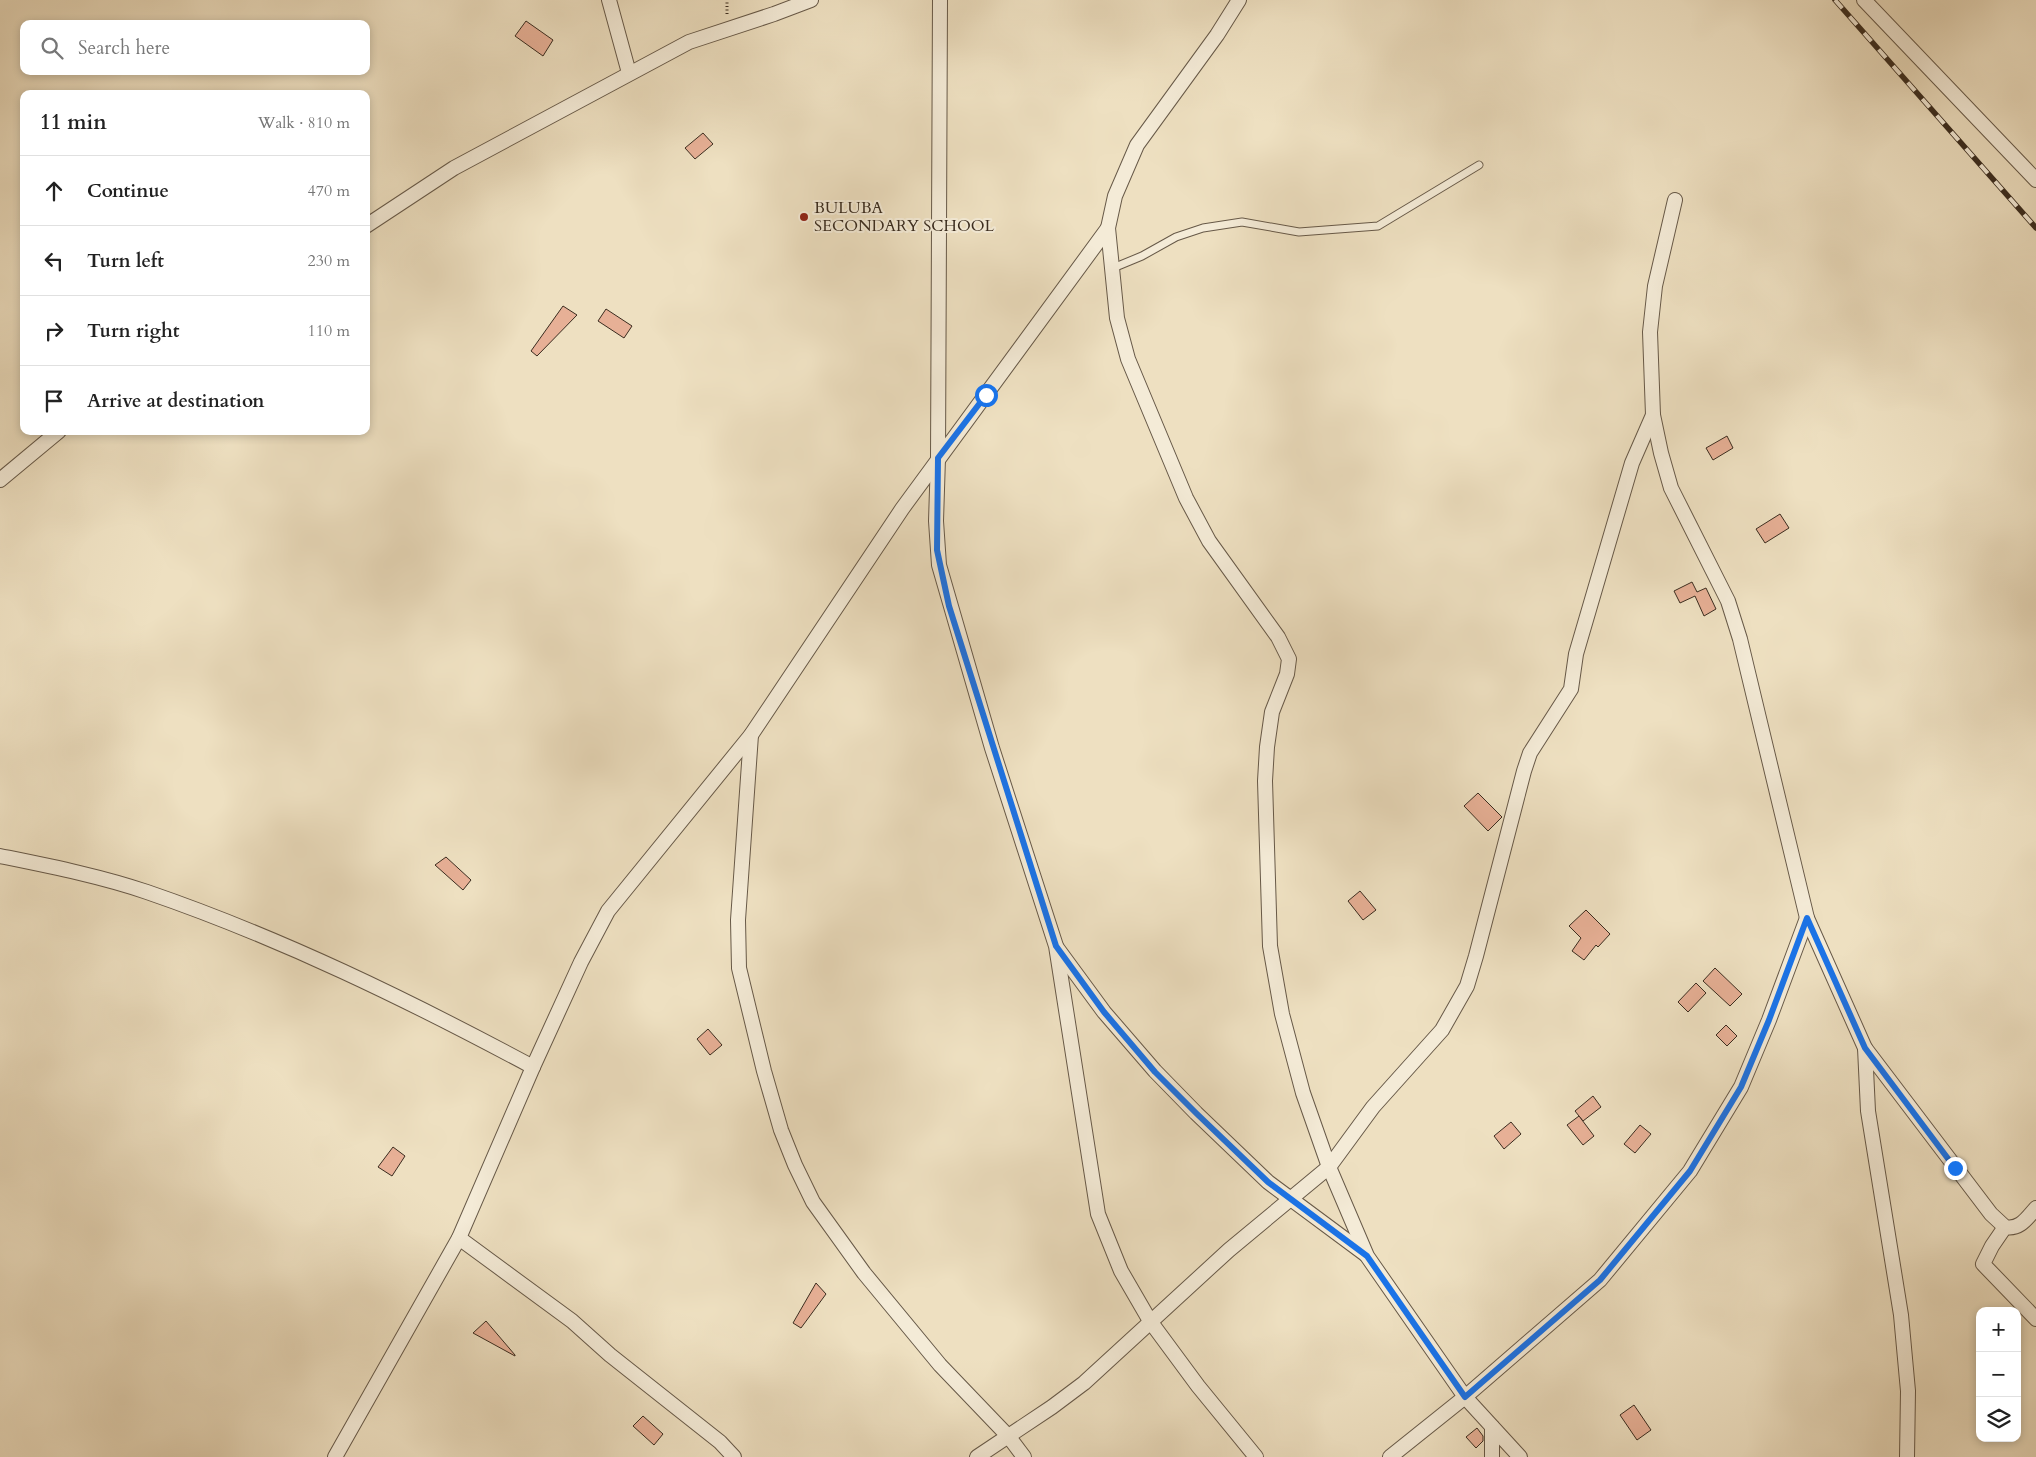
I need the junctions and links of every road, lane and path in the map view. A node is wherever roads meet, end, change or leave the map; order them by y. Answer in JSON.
{"nodes":[{"id":1,"x":609,"y":0,"type":"edge"},
{"id":2,"x":810,"y":0,"type":"edge"},
{"id":3,"x":940,"y":0,"type":"edge"},
{"id":4,"x":1239,"y":0,"type":"edge"},
{"id":5,"x":1864,"y":0,"type":"edge"},
{"id":6,"x":629,"y":72,"type":"junction"},
{"id":7,"x":1479,"y":164,"type":"dead end"},
{"id":8,"x":2036,"y":180,"type":"edge"},
{"id":9,"x":1676,"y":200,"type":"dead end"},
{"id":10,"x":370,"y":223,"type":"edge"},
{"id":11,"x":1108,"y":228,"type":"junction"},
{"id":12,"x":1113,"y":268,"type":"junction"},
{"id":13,"x":1653,"y":415,"type":"junction"},
{"id":14,"x":54,"y":435,"type":"edge"},
{"id":15,"x":938,"y":458,"type":"junction"},
{"id":16,"x":0,"y":480,"type":"edge"},
{"id":17,"x":751,"y":736,"type":"junction"},
{"id":18,"x":0,"y":856,"type":"edge"},
{"id":19,"x":1807,"y":918,"type":"junction"},
{"id":20,"x":1056,"y":946,"type":"junction"},
{"id":21,"x":1865,"y":1048,"type":"junction"},
{"id":22,"x":533,"y":1067,"type":"junction"},
{"id":23,"x":1329,"y":1167,"type":"junction"},
{"id":24,"x":1291,"y":1198,"type":"junction"},
{"id":25,"x":2036,"y":1208,"type":"edge"},
{"id":26,"x":2005,"y":1227,"type":"junction"},
{"id":27,"x":459,"y":1238,"type":"junction"},
{"id":28,"x":1367,"y":1256,"type":"junction"},
{"id":29,"x":2036,"y":1319,"type":"edge"},
{"id":30,"x":1150,"y":1321,"type":"junction"},
{"id":31,"x":1465,"y":1397,"type":"junction"},
{"id":32,"x":1492,"y":1426,"type":"junction"},
{"id":33,"x":1008,"y":1437,"type":"junction"},
{"id":34,"x":335,"y":1457,"type":"edge"},
{"id":35,"x":734,"y":1457,"type":"edge"},
{"id":36,"x":977,"y":1457,"type":"edge"},
{"id":37,"x":1024,"y":1457,"type":"edge"},
{"id":38,"x":1256,"y":1457,"type":"edge"},
{"id":39,"x":1390,"y":1457,"type":"edge"},
{"id":40,"x":1492,"y":1457,"type":"edge"},
{"id":41,"x":1520,"y":1457,"type":"edge"},
{"id":42,"x":1907,"y":1457,"type":"edge"}],
"edges":[{"from":1,"to":6,"type":"street"},
{"from":2,"to":6,"type":"street"},
{"from":3,"to":15,"type":"street"},
{"from":4,"to":11,"type":"street"},
{"from":5,"to":8,"type":"street"},
{"from":6,"to":10,"type":"street"},
{"from":7,"to":12,"type":"lane"},
{"from":9,"to":13,"type":"street"},
{"from":11,"to":12,"type":"street"},
{"from":11,"to":15,"type":"street"},
{"from":12,"to":23,"type":"street"},
{"from":13,"to":19,"type":"street"},
{"from":13,"to":23,"type":"street"},
{"from":14,"to":16,"type":"street"},
{"from":15,"to":17,"type":"street"},
{"from":15,"to":20,"type":"street"},
{"from":17,"to":22,"type":"street"},
{"from":17,"to":33,"type":"street"},
{"from":18,"to":22,"type":"street"},
{"from":19,"to":21,"type":"street"},
{"from":19,"to":31,"type":"street"},
{"from":20,"to":24,"type":"street"},
{"from":20,"to":30,"type":"street"},
{"from":21,"to":26,"type":"street"},
{"from":21,"to":42,"type":"street"},
{"from":22,"to":27,"type":"street"},
{"from":23,"to":24,"type":"street"},
{"from":23,"to":28,"type":"street"},
{"from":24,"to":28,"type":"street"},
{"from":24,"to":30,"type":"street"},
{"from":25,"to":26,"type":"street"},
{"from":26,"to":29,"type":"street"},
{"from":27,"to":34,"type":"street"},
{"from":27,"to":35,"type":"street"},
{"from":28,"to":31,"type":"street"},
{"from":30,"to":33,"type":"street"},
{"from":30,"to":38,"type":"street"},
{"from":31,"to":32,"type":"street"},
{"from":31,"to":39,"type":"street"},
{"from":32,"to":40,"type":"street"},
{"from":32,"to":41,"type":"street"},
{"from":33,"to":36,"type":"street"},
{"from":33,"to":37,"type":"street"}]}
